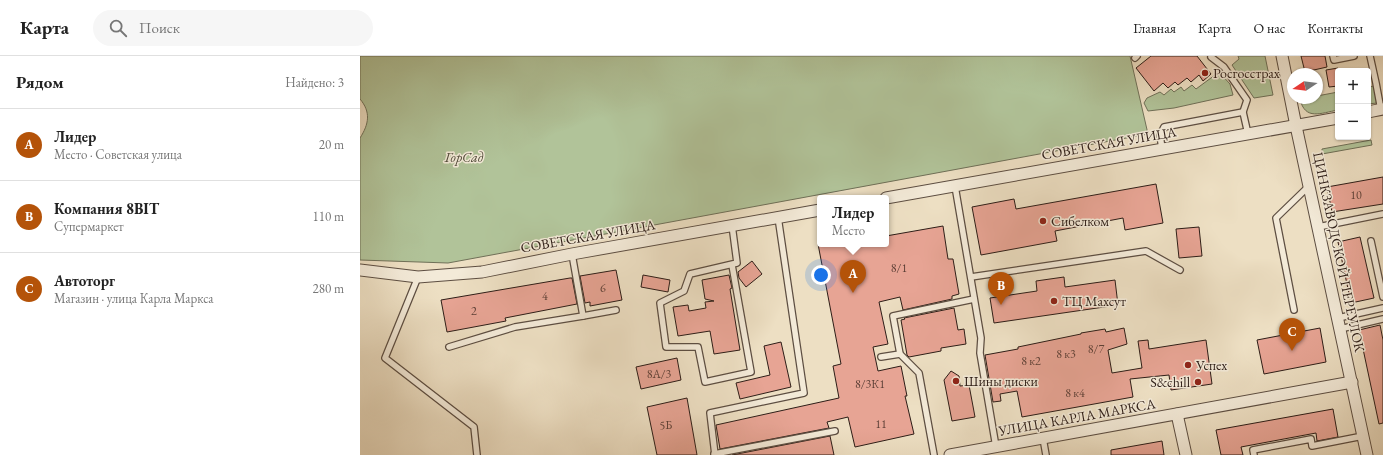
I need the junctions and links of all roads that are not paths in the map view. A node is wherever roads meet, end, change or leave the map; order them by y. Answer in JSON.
{"nodes":[{"id":1,"x":1282,"y":56,"type":"edge"},
{"id":2,"x":1333,"y":56,"type":"edge"},
{"id":3,"x":1354,"y":56,"type":"edge"},
{"id":4,"x":1370,"y":56,"type":"edge"},
{"id":5,"x":1211,"y":58,"type":"dead end"},
{"id":6,"x":1382,"y":110,"type":"edge"},
{"id":7,"x":1243,"y":112,"type":"junction"},
{"id":8,"x":1371,"y":112,"type":"edge"},
{"id":9,"x":1335,"y":119,"type":"edge"},
{"id":10,"x":1296,"y":126,"type":"junction"},
{"id":11,"x":1248,"y":134,"type":"junction"},
{"id":12,"x":1162,"y":149,"type":"junction"},
{"id":13,"x":956,"y":186,"type":"junction"},
{"id":14,"x":1309,"y":186,"type":"junction"},
{"id":15,"x":889,"y":197,"type":"edge"},
{"id":16,"x":817,"y":210,"type":"edge"},
{"id":17,"x":1383,"y":214,"type":"edge"},
{"id":18,"x":778,"y":217,"type":"junction"},
{"id":19,"x":732,"y":226,"type":"junction"},
{"id":20,"x":1318,"y":227,"type":"junction"},
{"id":21,"x":1371,"y":241,"type":"dead end"},
{"id":22,"x":572,"y":254,"type":"junction"},
{"id":23,"x":732,"y":265,"type":"junction"},
{"id":24,"x":360,"y":270,"type":"edge"},
{"id":25,"x":1180,"y":270,"type":"dead end"},
{"id":26,"x":418,"y":277,"type":"junction"},
{"id":27,"x":970,"y":277,"type":"junction"},
{"id":28,"x":1383,"y":297,"type":"edge"},
{"id":29,"x":974,"y":299,"type":"junction"},
{"id":30,"x":1383,"y":308,"type":"edge"},
{"id":31,"x":616,"y":310,"type":"dead end"},
{"id":32,"x":1294,"y":310,"type":"dead end"},
{"id":33,"x":583,"y":316,"type":"junction"},
{"id":34,"x":1383,"y":319,"type":"edge"},
{"id":35,"x":1339,"y":323,"type":"junction"},
{"id":36,"x":449,"y":346,"type":"dead end"},
{"id":37,"x":900,"y":354,"type":"junction"},
{"id":38,"x":881,"y":358,"type":"dead end"},
{"id":39,"x":1352,"y":382,"type":"junction"},
{"id":40,"x":1178,"y":414,"type":"junction"},
{"id":41,"x":835,"y":431,"type":"dead end"},
{"id":42,"x":1363,"y":436,"type":"junction"},
{"id":43,"x":1043,"y":438,"type":"junction"},
{"id":44,"x":996,"y":447,"type":"junction"},
{"id":45,"x":715,"y":454,"type":"edge"},
{"id":46,"x":477,"y":455,"type":"edge"},
{"id":47,"x":934,"y":455,"type":"edge"},
{"id":48,"x":950,"y":455,"type":"edge"},
{"id":49,"x":1046,"y":455,"type":"edge"},
{"id":50,"x":1186,"y":455,"type":"edge"},
{"id":51,"x":1254,"y":455,"type":"edge"},
{"id":52,"x":1367,"y":455,"type":"edge"}],
"edges":[{"from":1,"to":10,"type":"street","name":"ЦИНКЗАВОДСКОЙ ПЕРЕУЛОК"},
{"from":2,"to":3,"type":"lane"},
{"from":4,"to":6,"type":"lane"},
{"from":5,"to":7,"type":"lane"},
{"from":6,"to":8,"type":"street"},
{"from":7,"to":11,"type":"lane"},
{"from":7,"to":12,"type":"lane"},
{"from":9,"to":10,"type":"street","name":"СОВЕТСКАЯ УЛИЦА"},
{"from":10,"to":11,"type":"street","name":"СОВЕТСКАЯ УЛИЦА"},
{"from":10,"to":14,"type":"street","name":"ЦИНКЗАВОДСКОЙ ПЕРЕУЛОК"},
{"from":11,"to":12,"type":"street","name":"СОВЕТСКАЯ УЛИЦА"},
{"from":12,"to":13,"type":"street","name":"СОВЕТСКАЯ УЛИЦА"},
{"from":13,"to":15,"type":"street","name":"СОВЕТСКАЯ УЛИЦА"},
{"from":13,"to":27,"type":"lane"},
{"from":14,"to":20,"type":"street","name":"ЦИНКЗАВОДСКОЙ ПЕРЕУЛОК"},
{"from":14,"to":32,"type":"lane"},
{"from":16,"to":18,"type":"street","name":"СОВЕТСКАЯ УЛИЦА"},
{"from":17,"to":20,"type":"lane"},
{"from":18,"to":19,"type":"street","name":"СОВЕТСКАЯ УЛИЦА"},
{"from":18,"to":45,"type":"lane"},
{"from":19,"to":22,"type":"street","name":"СОВЕТСКАЯ УЛИЦА"},
{"from":19,"to":23,"type":"lane"},
{"from":20,"to":35,"type":"street","name":"ЦИНКЗАВОДСКОЙ ПЕРЕУЛОК"},
{"from":21,"to":28,"type":"lane"},
{"from":22,"to":26,"type":"street","name":"СОВЕТСКАЯ УЛИЦА"},
{"from":22,"to":33,"type":"lane"},
{"from":23,"to":23,"type":"lane"},
{"from":24,"to":26,"type":"street","name":"СОВЕТСКАЯ УЛИЦА"},
{"from":25,"to":27,"type":"lane"},
{"from":26,"to":46,"type":"lane"},
{"from":27,"to":29,"type":"lane"},
{"from":29,"to":37,"type":"lane"},
{"from":29,"to":44,"type":"lane"},
{"from":30,"to":35,"type":"lane"},
{"from":31,"to":33,"type":"lane"},
{"from":33,"to":36,"type":"lane"},
{"from":34,"to":35,"type":"lane"},
{"from":35,"to":39,"type":"street","name":"ЦИНКЗАВОДСКОЙ ПЕРЕУЛОК"},
{"from":37,"to":38,"type":"lane"},
{"from":37,"to":47,"type":"lane"},
{"from":39,"to":40,"type":"street","name":"УЛИЦА КАРЛА МАРКСА"},
{"from":39,"to":42,"type":"street","name":"ЦИНКЗАВОДСКОЙ ПЕРЕУЛОК"},
{"from":40,"to":43,"type":"street","name":"УЛИЦА КАРЛА МАРКСА"},
{"from":40,"to":50,"type":"street"},
{"from":41,"to":45,"type":"lane"},
{"from":42,"to":51,"type":"lane"},
{"from":42,"to":52,"type":"street","name":"ЦИНКЗАВОДСКОЙ ПЕРЕУЛОК"},
{"from":43,"to":44,"type":"street","name":"УЛИЦА КАРЛА МАРКСА"},
{"from":43,"to":49,"type":"lane"},
{"from":44,"to":48,"type":"street","name":"УЛИЦА КАРЛА МАРКСА"}]}
